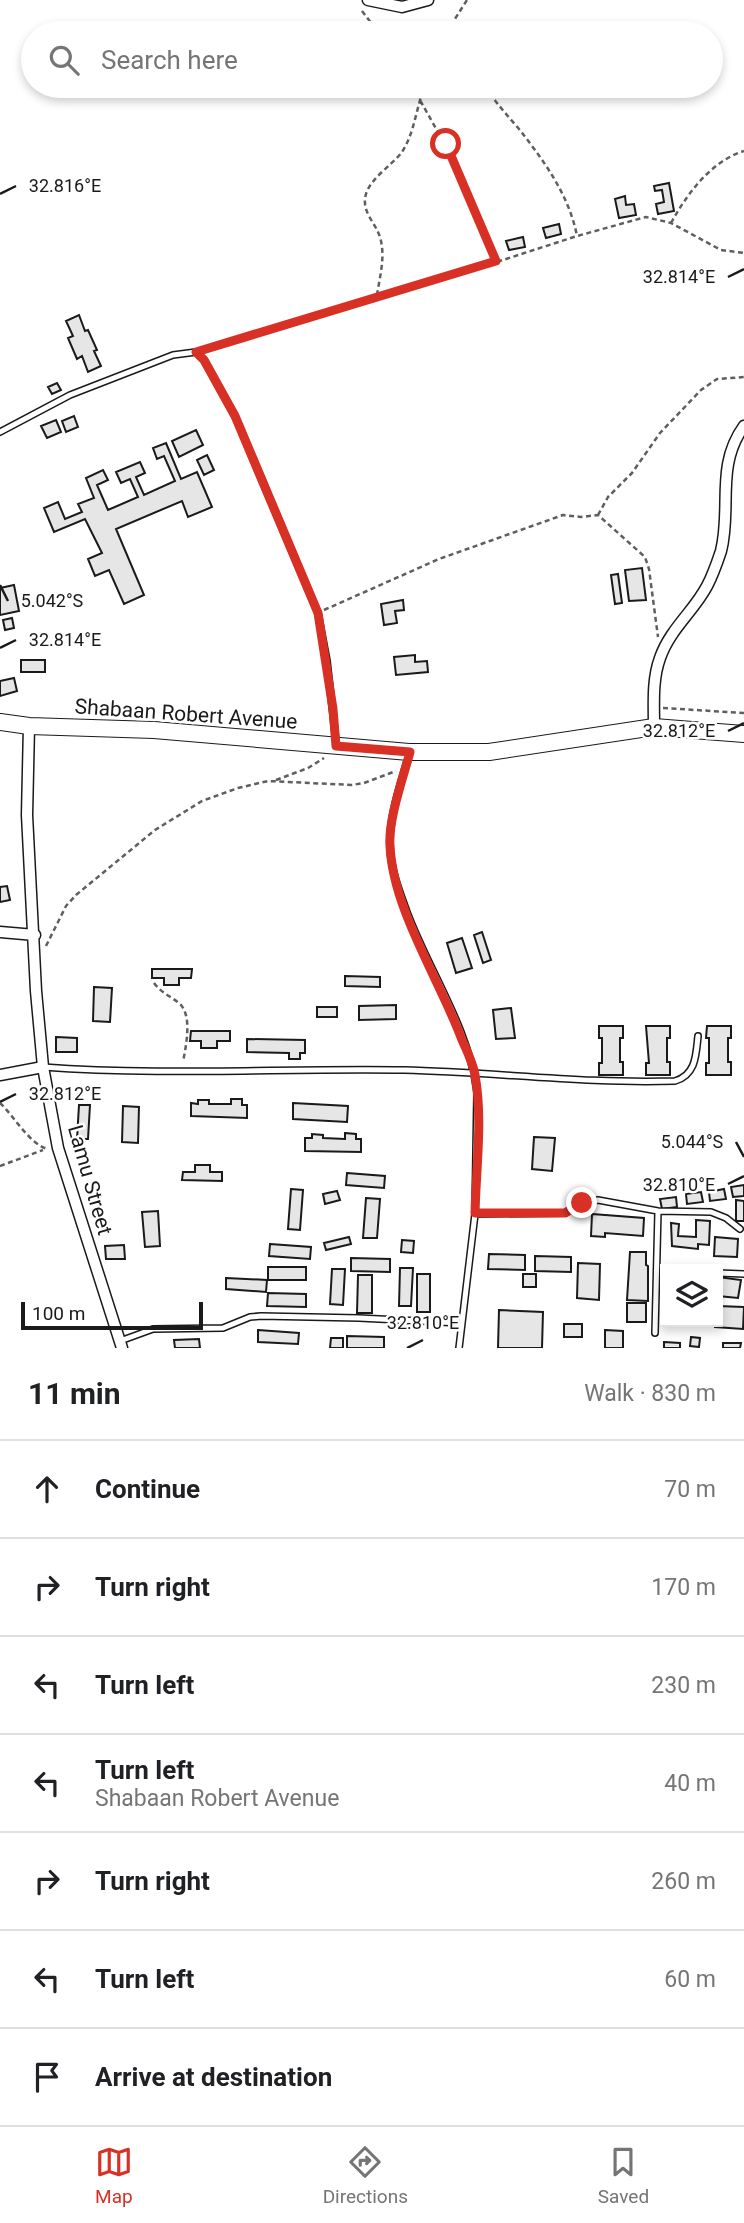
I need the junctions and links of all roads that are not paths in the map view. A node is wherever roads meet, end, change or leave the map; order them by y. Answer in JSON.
{"nodes":[{"id":1,"x":428,"y":0,"type":"edge"},
{"id":2,"x":363,"y":2,"type":"edge"},
{"id":3,"x":744,"y":426,"type":"edge"},
{"id":4,"x":0,"y":432,"type":"edge"},
{"id":5,"x":0,"y":722,"type":"edge"},
{"id":6,"x":29,"y":726,"type":"junction"},
{"id":7,"x":654,"y":727,"type":"junction"},
{"id":8,"x":744,"y":734,"type":"edge"},
{"id":9,"x":336,"y":746,"type":"junction"},
{"id":10,"x":407,"y":760,"type":"junction"},
{"id":11,"x":0,"y":932,"type":"edge"},
{"id":12,"x":35,"y":935,"type":"junction"},
{"id":13,"x":698,"y":1036,"type":"dead end"},
{"id":14,"x":43,"y":1067,"type":"junction"},
{"id":15,"x":475,"y":1073,"type":"junction"},
{"id":16,"x":0,"y":1075,"type":"edge"},
{"id":17,"x":657,"y":1211,"type":"junction"},
{"id":18,"x":475,"y":1213,"type":"junction"},
{"id":19,"x":740,"y":1229,"type":"dead end"},
{"id":20,"x":656,"y":1270,"type":"junction"},
{"id":21,"x":660,"y":1270,"type":"edge"},
{"id":22,"x":723,"y":1273,"type":"edge"},
{"id":23,"x":744,"y":1274,"type":"edge"},
{"id":24,"x":460,"y":1323,"type":"junction"},
{"id":25,"x":655,"y":1333,"type":"dead end"},
{"id":26,"x":121,"y":1344,"type":"edge"},
{"id":27,"x":459,"y":1348,"type":"edge"}],
"edges":[{"from":1,"to":2,"type":"street"},
{"from":3,"to":7,"type":"street"},
{"from":4,"to":9,"type":"lane"},
{"from":5,"to":6,"type":"street","name":"Shabaan Robert Avenue"},
{"from":6,"to":9,"type":"street","name":"Shabaan Robert Avenue"},
{"from":6,"to":12,"type":"street","name":"Lamu Street"},
{"from":7,"to":8,"type":"street","name":"Shabaan Robert Avenue"},
{"from":7,"to":10,"type":"street","name":"Shabaan Robert Avenue"},
{"from":9,"to":10,"type":"street","name":"Shabaan Robert Avenue"},
{"from":10,"to":15,"type":"lane"},
{"from":11,"to":12,"type":"street"},
{"from":12,"to":14,"type":"street","name":"Lamu Street"},
{"from":13,"to":15,"type":"lane"},
{"from":14,"to":15,"type":"lane"},
{"from":14,"to":16,"type":"street"},
{"from":14,"to":26,"type":"street","name":"Lamu Street"},
{"from":15,"to":18,"type":"lane"},
{"from":17,"to":18,"type":"lane"},
{"from":17,"to":19,"type":"lane"},
{"from":17,"to":20,"type":"lane"},
{"from":18,"to":24,"type":"lane"},
{"from":20,"to":21,"type":"lane"},
{"from":20,"to":25,"type":"lane"},
{"from":22,"to":23,"type":"lane"},
{"from":24,"to":26,"type":"lane"},
{"from":24,"to":27,"type":"lane"}]}
